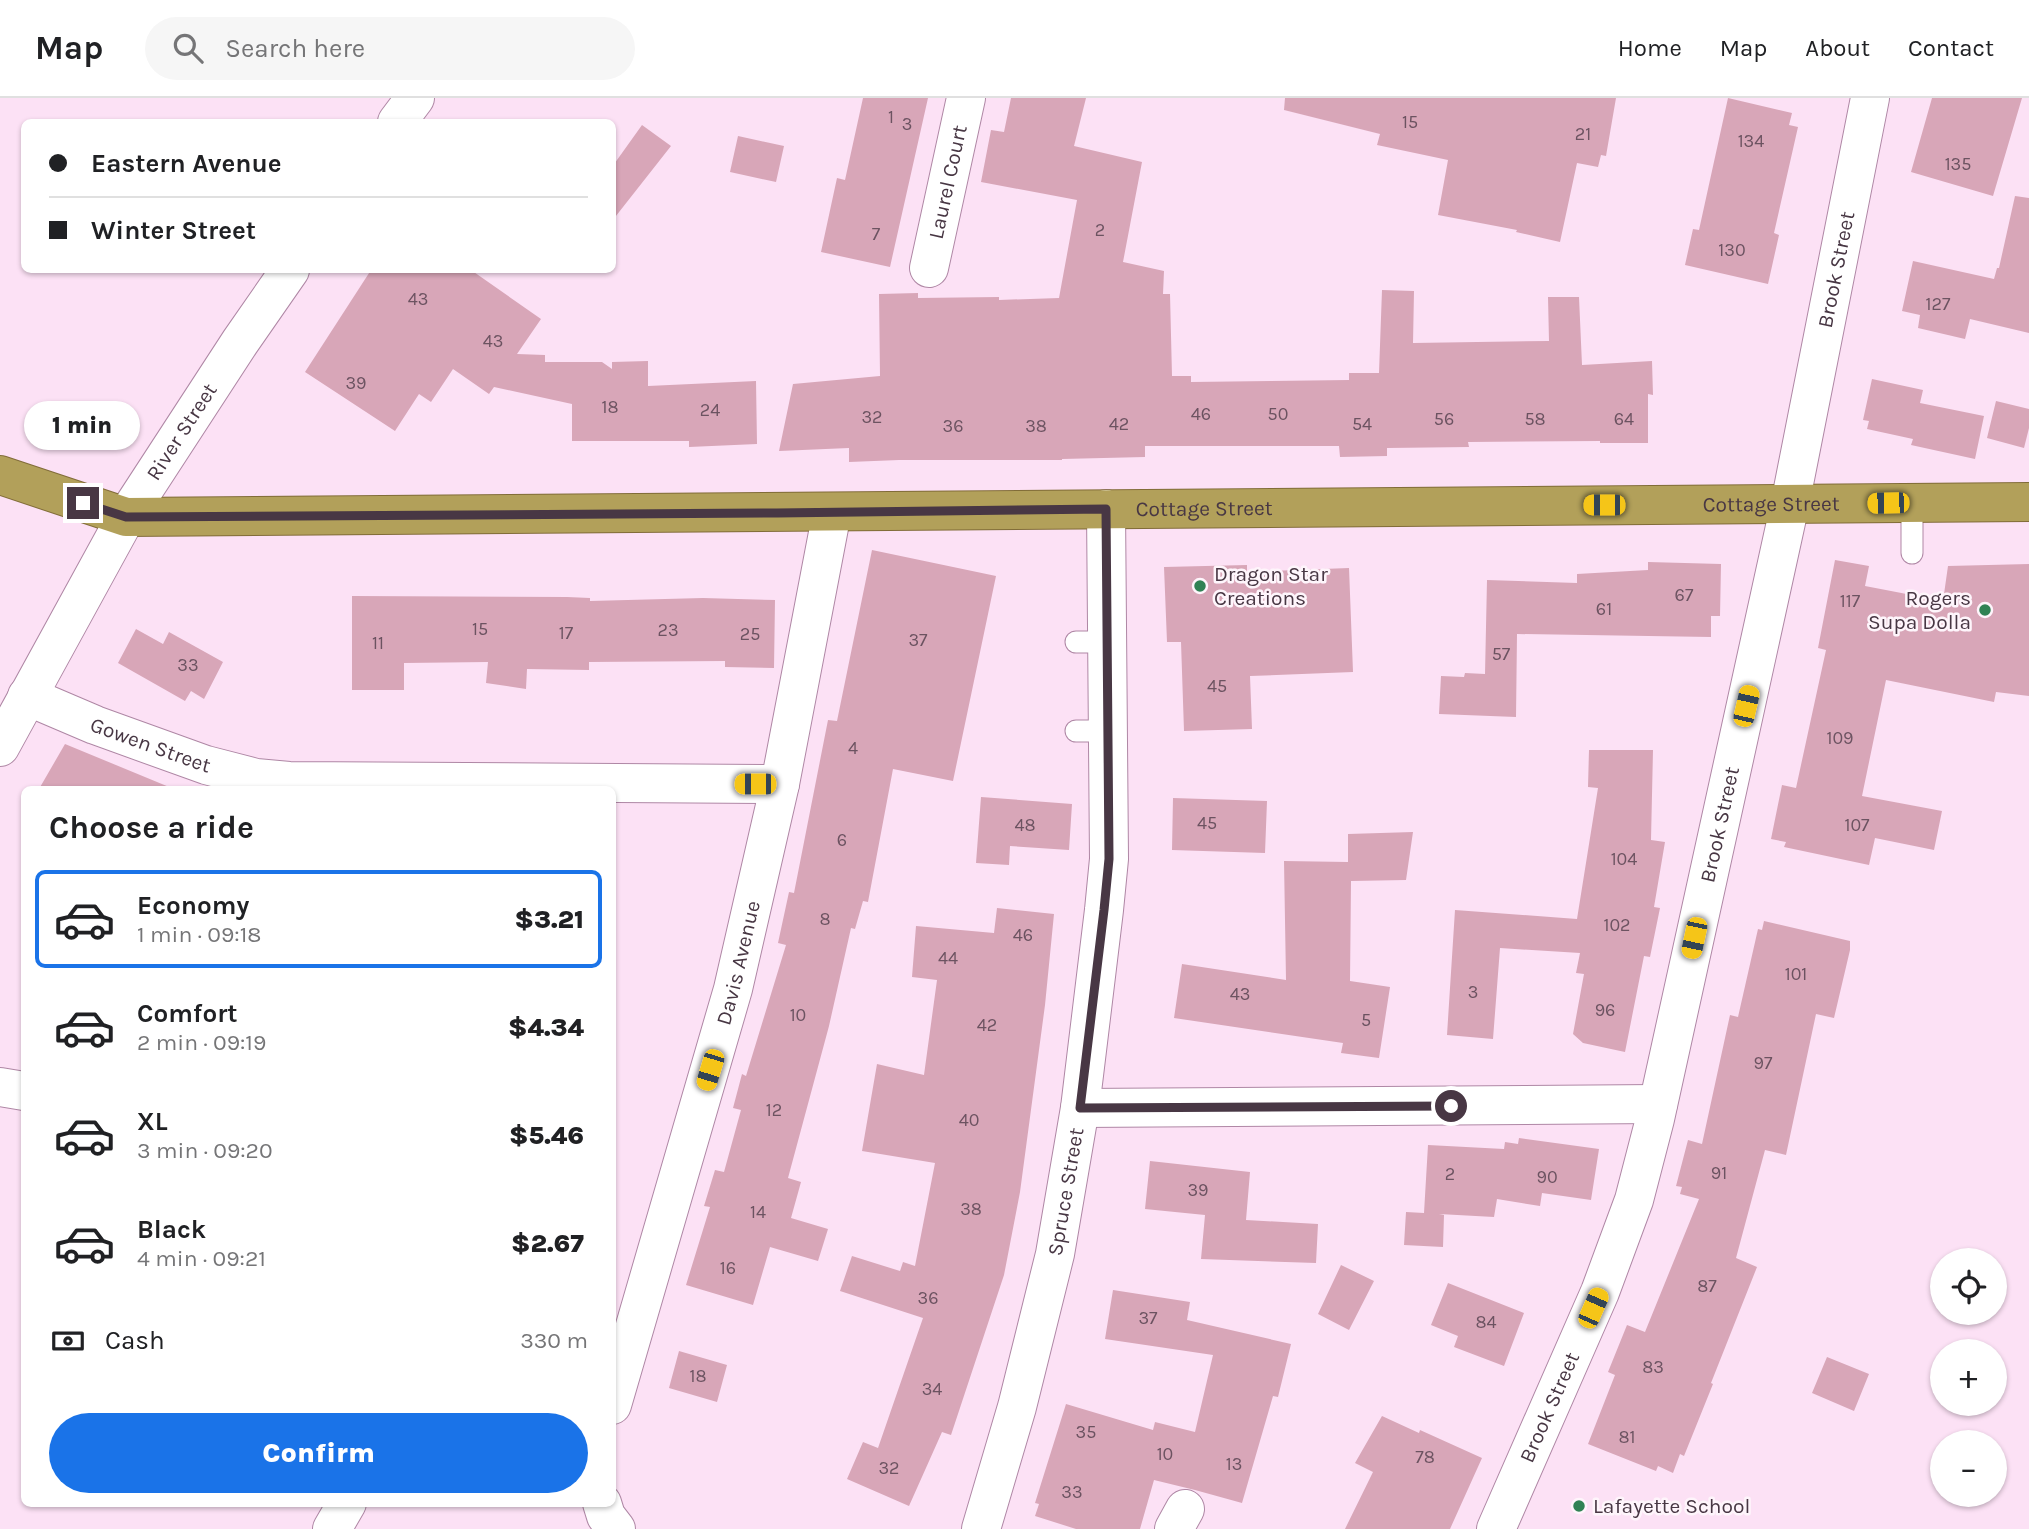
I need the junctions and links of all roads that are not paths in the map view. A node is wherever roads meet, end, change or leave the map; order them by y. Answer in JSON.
{"nodes":[{"id":1,"x":415,"y":98,"type":"edge"},
{"id":2,"x":966,"y":98,"type":"edge"},
{"id":3,"x":1870,"y":98,"type":"edge"},
{"id":4,"x":399,"y":119,"type":"edge"},
{"id":5,"x":929,"y":268,"type":"dead end"},
{"id":6,"x":288,"y":273,"type":"edge"},
{"id":7,"x":0,"y":475,"type":"edge"},
{"id":8,"x":2029,"y":502,"type":"edge"},
{"id":9,"x":1912,"y":503,"type":"junction"},
{"id":10,"x":1790,"y":504,"type":"junction"},
{"id":11,"x":1106,"y":509,"type":"junction"},
{"id":12,"x":832,"y":512,"type":"junction"},
{"id":13,"x":126,"y":517,"type":"junction"},
{"id":14,"x":1912,"y":553,"type":"dead end"},
{"id":15,"x":27,"y":696,"type":"junction"},
{"id":16,"x":0,"y":747,"type":"edge"},
{"id":17,"x":780,"y":784,"type":"junction"},
{"id":18,"x":0,"y":1087,"type":"edge"},
{"id":19,"x":21,"y":1090,"type":"edge"},
{"id":20,"x":1658,"y":1104,"type":"junction"},
{"id":21,"x":1080,"y":1108,"type":"junction"},
{"id":22,"x":616,"y":1391,"type":"edge"},
{"id":23,"x":345,"y":1507,"type":"edge"},
{"id":24,"x":603,"y":1507,"type":"edge"},
{"id":25,"x":984,"y":1528,"type":"edge"},
{"id":26,"x":332,"y":1529,"type":"edge"},
{"id":27,"x":616,"y":1529,"type":"edge"},
{"id":28,"x":1496,"y":1529,"type":"edge"}],
"edges":[{"from":1,"to":4,"type":"street"},
{"from":2,"to":5,"type":"street","name":"Laurel Court"},
{"from":3,"to":10,"type":"street","name":"Brook Street"},
{"from":6,"to":13,"type":"street","name":"River Street"},
{"from":7,"to":13,"type":"highway","name":"Cottage Street"},
{"from":8,"to":9,"type":"highway","name":"Cottage Street"},
{"from":9,"to":10,"type":"highway","name":"Cottage Street"},
{"from":9,"to":14,"type":"lane"},
{"from":10,"to":11,"type":"highway","name":"Cottage Street"},
{"from":10,"to":20,"type":"street","name":"Brook Street"},
{"from":11,"to":12,"type":"highway","name":"Cottage Street"},
{"from":11,"to":21,"type":"street","name":"Spruce Street"},
{"from":12,"to":13,"type":"highway","name":"Cottage Street"},
{"from":12,"to":17,"type":"street","name":"Davis Avenue"},
{"from":13,"to":15,"type":"street","name":"River Street"},
{"from":15,"to":16,"type":"street","name":"River Street"},
{"from":15,"to":17,"type":"street","name":"Gowen Street"},
{"from":17,"to":22,"type":"street","name":"Davis Avenue"},
{"from":18,"to":19,"type":"street"},
{"from":20,"to":21,"type":"street"},
{"from":20,"to":28,"type":"street","name":"Brook Street"},
{"from":21,"to":25,"type":"street","name":"Spruce Street"},
{"from":23,"to":26,"type":"street"},
{"from":24,"to":27,"type":"street"}]}
